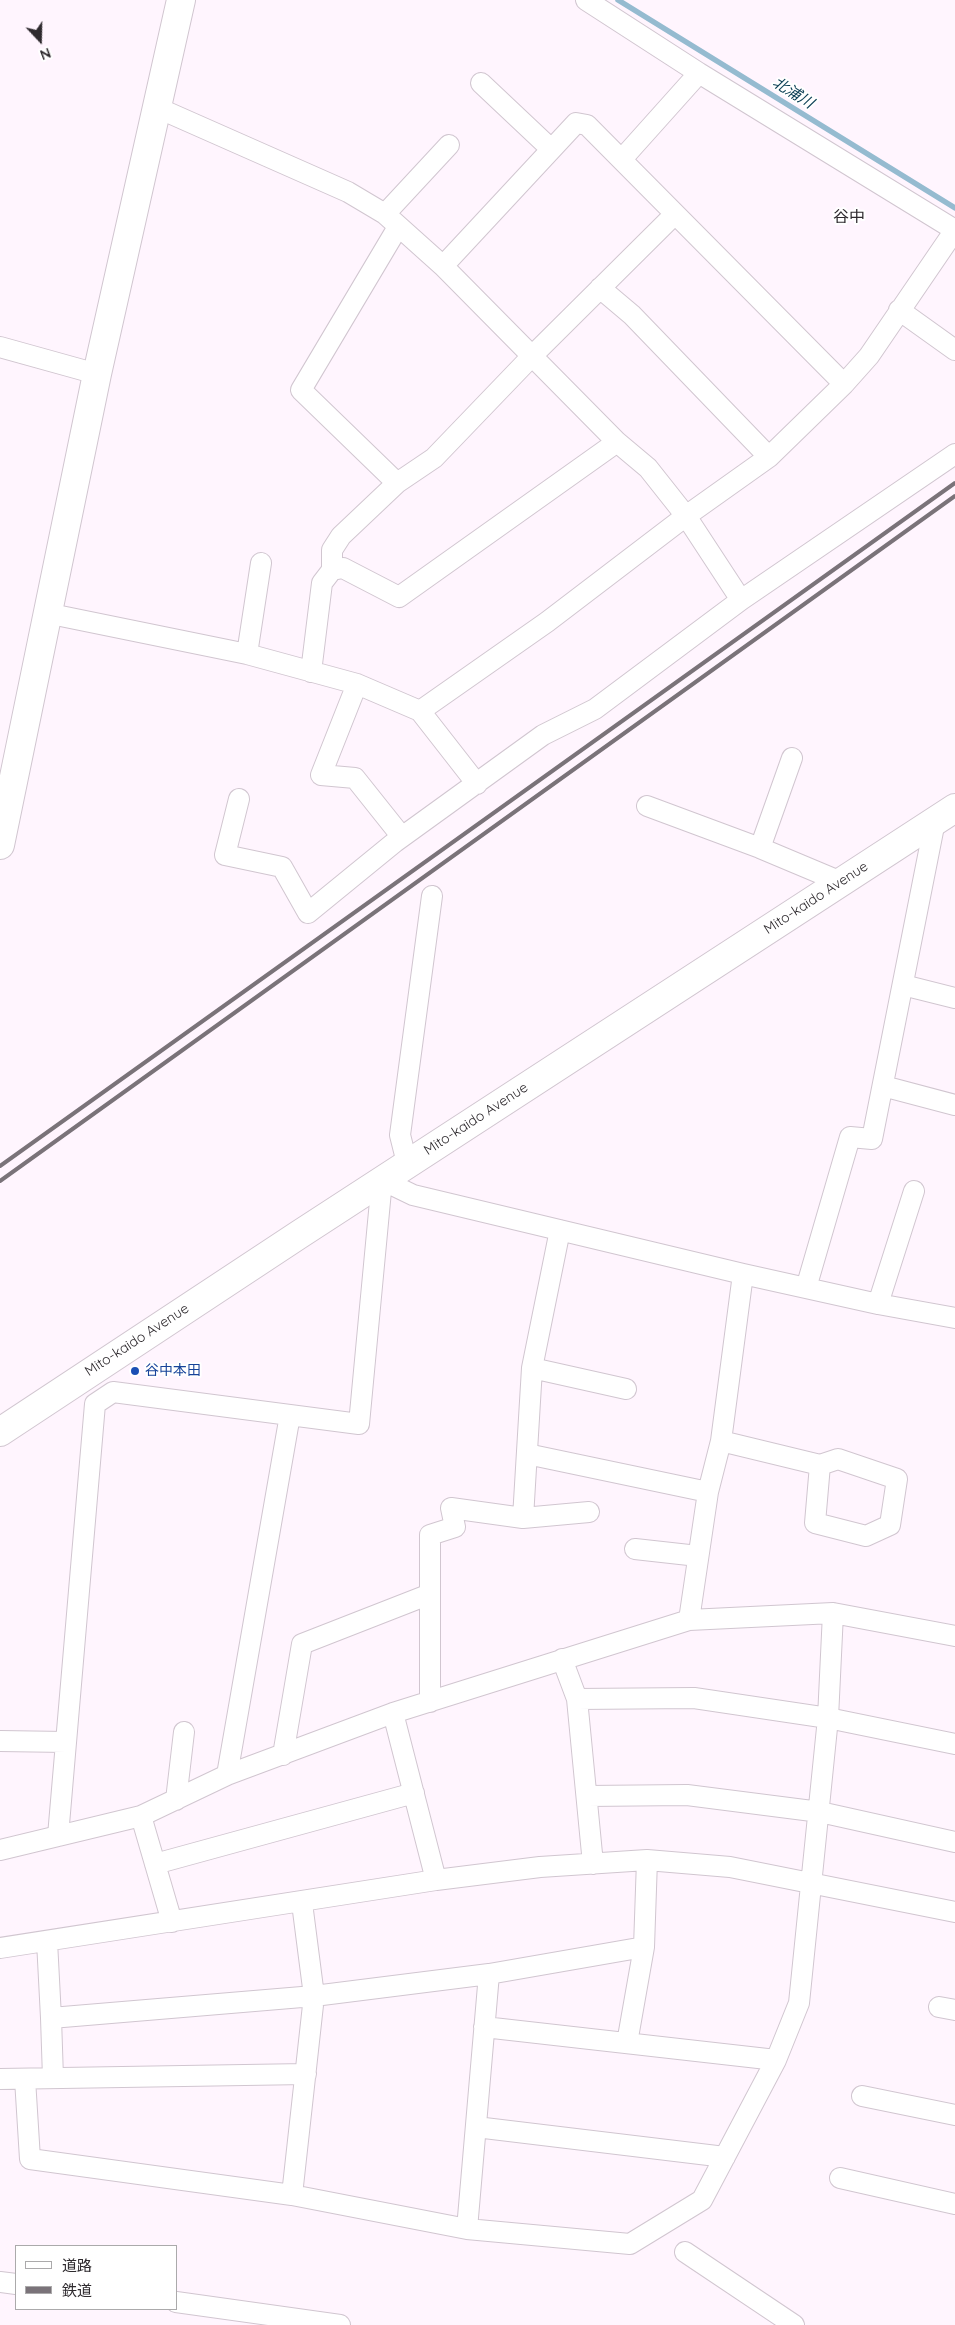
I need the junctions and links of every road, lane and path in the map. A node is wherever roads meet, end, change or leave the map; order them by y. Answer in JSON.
{"nodes":[{"id":1,"x":181,"y":0,"type":"edge"},
{"id":2,"x":586,"y":0,"type":"edge"},
{"id":3,"x":699,"y":73,"type":"junction"},
{"id":4,"x":481,"y":83,"type":"dead end"},
{"id":5,"x":158,"y":108,"type":"junction"},
{"id":6,"x":449,"y":145,"type":"dead end"},
{"id":7,"x":551,"y":149,"type":"junction"},
{"id":8,"x":622,"y":159,"type":"junction"},
{"id":9,"x":675,"y":214,"type":"junction"},
{"id":10,"x":392,"y":221,"type":"junction"},
{"id":11,"x":955,"y":230,"type":"edge"},
{"id":12,"x":443,"y":266,"type":"junction"},
{"id":13,"x":600,"y":288,"type":"junction"},
{"id":14,"x":899,"y":310,"type":"junction"},
{"id":15,"x":0,"y":347,"type":"edge"},
{"id":16,"x":955,"y":350,"type":"edge"},
{"id":17,"x":533,"y":355,"type":"junction"},
{"id":18,"x":97,"y":374,"type":"junction"},
{"id":19,"x":844,"y":384,"type":"junction"},
{"id":20,"x":617,"y":442,"type":"junction"},
{"id":21,"x":955,"y":454,"type":"edge"},
{"id":22,"x":770,"y":457,"type":"junction"},
{"id":23,"x":397,"y":484,"type":"junction"},
{"id":24,"x":686,"y":516,"type":"junction"},
{"id":25,"x":261,"y":563,"type":"dead end"},
{"id":26,"x":332,"y":570,"type":"junction"},
{"id":27,"x":741,"y":600,"type":"junction"},
{"id":28,"x":46,"y":614,"type":"junction"},
{"id":29,"x":247,"y":654,"type":"junction"},
{"id":30,"x":311,"y":672,"type":"junction"},
{"id":31,"x":357,"y":684,"type":"junction"},
{"id":32,"x":420,"y":711,"type":"junction"},
{"id":33,"x":792,"y":758,"type":"dead end"},
{"id":34,"x":477,"y":784,"type":"junction"},
{"id":35,"x":239,"y":799,"type":"dead end"},
{"id":36,"x":647,"y":806,"type":"dead end"},
{"id":37,"x":945,"y":814,"type":"edge"},
{"id":38,"x":402,"y":837,"type":"junction"},
{"id":39,"x":0,"y":845,"type":"edge"},
{"id":40,"x":760,"y":848,"type":"junction"},
{"id":41,"x":841,"y":882,"type":"junction"},
{"id":42,"x":432,"y":896,"type":"dead end"},
{"id":43,"x":903,"y":985,"type":"junction"},
{"id":44,"x":955,"y":998,"type":"edge"},
{"id":45,"x":883,"y":1086,"type":"junction"},
{"id":46,"x":955,"y":1105,"type":"edge"},
{"id":47,"x":407,"y":1163,"type":"junction"},
{"id":48,"x":382,"y":1180,"type":"junction"},
{"id":49,"x":914,"y":1191,"type":"dead end"},
{"id":50,"x":560,"y":1230,"type":"junction"},
{"id":51,"x":743,"y":1274,"type":"junction"},
{"id":52,"x":806,"y":1288,"type":"junction"},
{"id":53,"x":878,"y":1304,"type":"junction"},
{"id":54,"x":955,"y":1318,"type":"edge"},
{"id":55,"x":532,"y":1368,"type":"junction"},
{"id":56,"x":85,"y":1374,"type":"junction"},
{"id":57,"x":626,"y":1389,"type":"dead end"},
{"id":58,"x":104,"y":1398,"type":"junction"},
{"id":59,"x":290,"y":1415,"type":"junction"},
{"id":60,"x":0,"y":1432,"type":"edge"},
{"id":61,"x":721,"y":1441,"type":"junction"},
{"id":62,"x":527,"y":1454,"type":"junction"},
{"id":63,"x":820,"y":1466,"type":"junction"},
{"id":64,"x":708,"y":1492,"type":"junction"},
{"id":65,"x":589,"y":1512,"type":"dead end"},
{"id":66,"x":523,"y":1518,"type":"junction"},
{"id":67,"x":635,"y":1549,"type":"dead end"},
{"id":68,"x":698,"y":1556,"type":"junction"},
{"id":69,"x":430,"y":1594,"type":"junction"},
{"id":70,"x":834,"y":1613,"type":"junction"},
{"id":71,"x":689,"y":1620,"type":"junction"},
{"id":72,"x":955,"y":1636,"type":"edge"},
{"id":73,"x":562,"y":1659,"type":"junction"},
{"id":74,"x":577,"y":1699,"type":"junction"},
{"id":75,"x":430,"y":1702,"type":"junction"},
{"id":76,"x":393,"y":1713,"type":"junction"},
{"id":77,"x":828,"y":1718,"type":"junction"},
{"id":78,"x":184,"y":1732,"type":"dead end"},
{"id":79,"x":0,"y":1741,"type":"edge"},
{"id":80,"x":66,"y":1742,"type":"junction"},
{"id":81,"x":955,"y":1744,"type":"edge"},
{"id":82,"x":283,"y":1754,"type":"junction"},
{"id":83,"x":227,"y":1775,"type":"junction"},
{"id":84,"x":414,"y":1793,"type":"junction"},
{"id":85,"x":587,"y":1796,"type":"junction"},
{"id":86,"x":176,"y":1800,"type":"junction"},
{"id":87,"x":820,"y":1812,"type":"junction"},
{"id":88,"x":141,"y":1816,"type":"junction"},
{"id":89,"x":58,"y":1836,"type":"junction"},
{"id":90,"x":955,"y":1842,"type":"edge"},
{"id":91,"x":0,"y":1850,"type":"edge"},
{"id":92,"x":647,"y":1860,"type":"junction"},
{"id":93,"x":155,"y":1864,"type":"junction"},
{"id":94,"x":593,"y":1864,"type":"junction"},
{"id":95,"x":436,"y":1880,"type":"junction"},
{"id":96,"x":813,"y":1883,"type":"junction"},
{"id":97,"x":302,"y":1903,"type":"junction"},
{"id":98,"x":955,"y":1912,"type":"edge"},
{"id":99,"x":172,"y":1922,"type":"junction"},
{"id":100,"x":46,"y":1941,"type":"junction"},
{"id":101,"x":644,"y":1947,"type":"junction"},
{"id":102,"x":0,"y":1948,"type":"edge"},
{"id":103,"x":489,"y":1974,"type":"junction"},
{"id":104,"x":314,"y":1996,"type":"junction"},
{"id":105,"x":51,"y":2018,"type":"junction"},
{"id":106,"x":484,"y":2027,"type":"junction"},
{"id":107,"x":627,"y":2043,"type":"junction"},
{"id":108,"x":776,"y":2060,"type":"junction"},
{"id":109,"x":306,"y":2074,"type":"junction"},
{"id":110,"x":26,"y":2078,"type":"junction"},
{"id":111,"x":53,"y":2078,"type":"junction"},
{"id":112,"x":0,"y":2079,"type":"edge"},
{"id":113,"x":862,"y":2096,"type":"dead end"},
{"id":114,"x":955,"y":2115,"type":"edge"},
{"id":115,"x":476,"y":2127,"type":"junction"},
{"id":116,"x":725,"y":2157,"type":"junction"},
{"id":117,"x":840,"y":2178,"type":"dead end"},
{"id":118,"x":292,"y":2195,"type":"junction"},
{"id":119,"x":955,"y":2204,"type":"edge"},
{"id":120,"x":467,"y":2230,"type":"junction"},
{"id":121,"x":685,"y":2252,"type":"dead end"},
{"id":122,"x":0,"y":2282,"type":"edge"},
{"id":123,"x":15,"y":2284,"type":"edge"},
{"id":124,"x":178,"y":2302,"type":"edge"},
{"id":125,"x":340,"y":2325,"type":"edge"},
{"id":126,"x":794,"y":2325,"type":"edge"}],
"edges":[{"from":1,"to":5,"type":"main road"},
{"from":2,"to":3,"type":"street"},
{"from":3,"to":8,"type":"street"},
{"from":3,"to":11,"type":"street"},
{"from":4,"to":7,"type":"street"},
{"from":5,"to":10,"type":"street"},
{"from":5,"to":18,"type":"main road"},
{"from":6,"to":10,"type":"street"},
{"from":7,"to":8,"type":"street"},
{"from":7,"to":12,"type":"street"},
{"from":8,"to":9,"type":"street"},
{"from":9,"to":13,"type":"street"},
{"from":9,"to":19,"type":"street"},
{"from":10,"to":12,"type":"street"},
{"from":10,"to":23,"type":"street"},
{"from":11,"to":14,"type":"street"},
{"from":12,"to":17,"type":"street"},
{"from":13,"to":17,"type":"street"},
{"from":13,"to":22,"type":"street"},
{"from":14,"to":16,"type":"street"},
{"from":14,"to":19,"type":"street"},
{"from":15,"to":18,"type":"street"},
{"from":17,"to":20,"type":"street"},
{"from":17,"to":23,"type":"street"},
{"from":18,"to":28,"type":"main road"},
{"from":19,"to":22,"type":"street"},
{"from":20,"to":24,"type":"street"},
{"from":20,"to":26,"type":"street"},
{"from":21,"to":27,"type":"street"},
{"from":22,"to":24,"type":"street"},
{"from":23,"to":26,"type":"street"},
{"from":24,"to":27,"type":"street"},
{"from":24,"to":32,"type":"street"},
{"from":25,"to":29,"type":"street"},
{"from":26,"to":30,"type":"street"},
{"from":27,"to":34,"type":"street"},
{"from":28,"to":29,"type":"street"},
{"from":28,"to":39,"type":"main road"},
{"from":29,"to":30,"type":"street"},
{"from":30,"to":31,"type":"street"},
{"from":31,"to":32,"type":"street"},
{"from":31,"to":38,"type":"street"},
{"from":32,"to":34,"type":"street"},
{"from":33,"to":40,"type":"street"},
{"from":34,"to":38,"type":"street"},
{"from":35,"to":38,"type":"street"},
{"from":36,"to":40,"type":"street"},
{"from":37,"to":41,"type":"main road","name":"Mito-kaido Avenue"},
{"from":37,"to":43,"type":"street"},
{"from":40,"to":41,"type":"street"},
{"from":41,"to":47,"type":"main road","name":"Mito-kaido Avenue"},
{"from":42,"to":47,"type":"street"},
{"from":43,"to":44,"type":"street"},
{"from":43,"to":45,"type":"street"},
{"from":45,"to":46,"type":"street"},
{"from":45,"to":52,"type":"street"},
{"from":47,"to":48,"type":"main road","name":"Mito-kaido Avenue"},
{"from":48,"to":50,"type":"street"},
{"from":48,"to":56,"type":"main road","name":"Mito-kaido Avenue"},
{"from":48,"to":59,"type":"street"},
{"from":49,"to":53,"type":"street"},
{"from":50,"to":51,"type":"street"},
{"from":50,"to":55,"type":"street"},
{"from":51,"to":52,"type":"street"},
{"from":51,"to":61,"type":"street"},
{"from":52,"to":53,"type":"street"},
{"from":53,"to":54,"type":"street"},
{"from":55,"to":57,"type":"street"},
{"from":55,"to":62,"type":"street"},
{"from":56,"to":58,"type":"street"},
{"from":56,"to":60,"type":"main road","name":"Mito-kaido Avenue"},
{"from":58,"to":59,"type":"street"},
{"from":58,"to":80,"type":"street"},
{"from":59,"to":83,"type":"street"},
{"from":61,"to":63,"type":"street"},
{"from":61,"to":64,"type":"street"},
{"from":62,"to":64,"type":"street"},
{"from":62,"to":66,"type":"street"},
{"from":63,"to":63,"type":"street"},
{"from":64,"to":68,"type":"street"},
{"from":65,"to":66,"type":"street"},
{"from":66,"to":69,"type":"street"},
{"from":67,"to":68,"type":"street"},
{"from":68,"to":71,"type":"street"},
{"from":69,"to":75,"type":"street"},
{"from":69,"to":82,"type":"street"},
{"from":70,"to":71,"type":"street"},
{"from":70,"to":72,"type":"street"},
{"from":70,"to":77,"type":"street"},
{"from":71,"to":73,"type":"street"},
{"from":73,"to":74,"type":"street"},
{"from":73,"to":75,"type":"street"},
{"from":74,"to":77,"type":"street"},
{"from":74,"to":85,"type":"street"},
{"from":75,"to":76,"type":"street"},
{"from":76,"to":82,"type":"street"},
{"from":76,"to":84,"type":"street"},
{"from":77,"to":81,"type":"street"},
{"from":77,"to":87,"type":"street"},
{"from":78,"to":86,"type":"street"},
{"from":79,"to":80,"type":"street"},
{"from":80,"to":89,"type":"street"},
{"from":82,"to":83,"type":"street"},
{"from":83,"to":86,"type":"street"},
{"from":84,"to":93,"type":"street"},
{"from":84,"to":95,"type":"street"},
{"from":85,"to":87,"type":"street"},
{"from":85,"to":94,"type":"street"},
{"from":86,"to":88,"type":"street"},
{"from":87,"to":90,"type":"street"},
{"from":87,"to":96,"type":"street"},
{"from":88,"to":89,"type":"street"},
{"from":88,"to":93,"type":"street"},
{"from":89,"to":91,"type":"street"},
{"from":92,"to":94,"type":"street"},
{"from":92,"to":96,"type":"street"},
{"from":92,"to":101,"type":"street"},
{"from":93,"to":99,"type":"street"},
{"from":94,"to":95,"type":"street"},
{"from":95,"to":97,"type":"street"},
{"from":96,"to":98,"type":"street"},
{"from":96,"to":108,"type":"street"},
{"from":97,"to":99,"type":"street"},
{"from":97,"to":104,"type":"street"},
{"from":99,"to":100,"type":"street"},
{"from":100,"to":102,"type":"street"},
{"from":100,"to":105,"type":"street"},
{"from":101,"to":103,"type":"street"},
{"from":101,"to":107,"type":"street"},
{"from":103,"to":104,"type":"street"},
{"from":103,"to":106,"type":"street"},
{"from":104,"to":105,"type":"street"},
{"from":104,"to":109,"type":"street"},
{"from":105,"to":111,"type":"street"},
{"from":106,"to":107,"type":"street"},
{"from":106,"to":115,"type":"street"},
{"from":107,"to":108,"type":"street"},
{"from":108,"to":116,"type":"street"},
{"from":109,"to":111,"type":"street"},
{"from":109,"to":118,"type":"street"},
{"from":110,"to":111,"type":"street"},
{"from":110,"to":112,"type":"street"},
{"from":110,"to":118,"type":"street"},
{"from":113,"to":114,"type":"street"},
{"from":115,"to":116,"type":"street"},
{"from":115,"to":120,"type":"street"},
{"from":116,"to":120,"type":"street"},
{"from":117,"to":119,"type":"street"},
{"from":118,"to":120,"type":"street"},
{"from":121,"to":126,"type":"street"},
{"from":122,"to":123,"type":"street"},
{"from":124,"to":125,"type":"street"}]}
